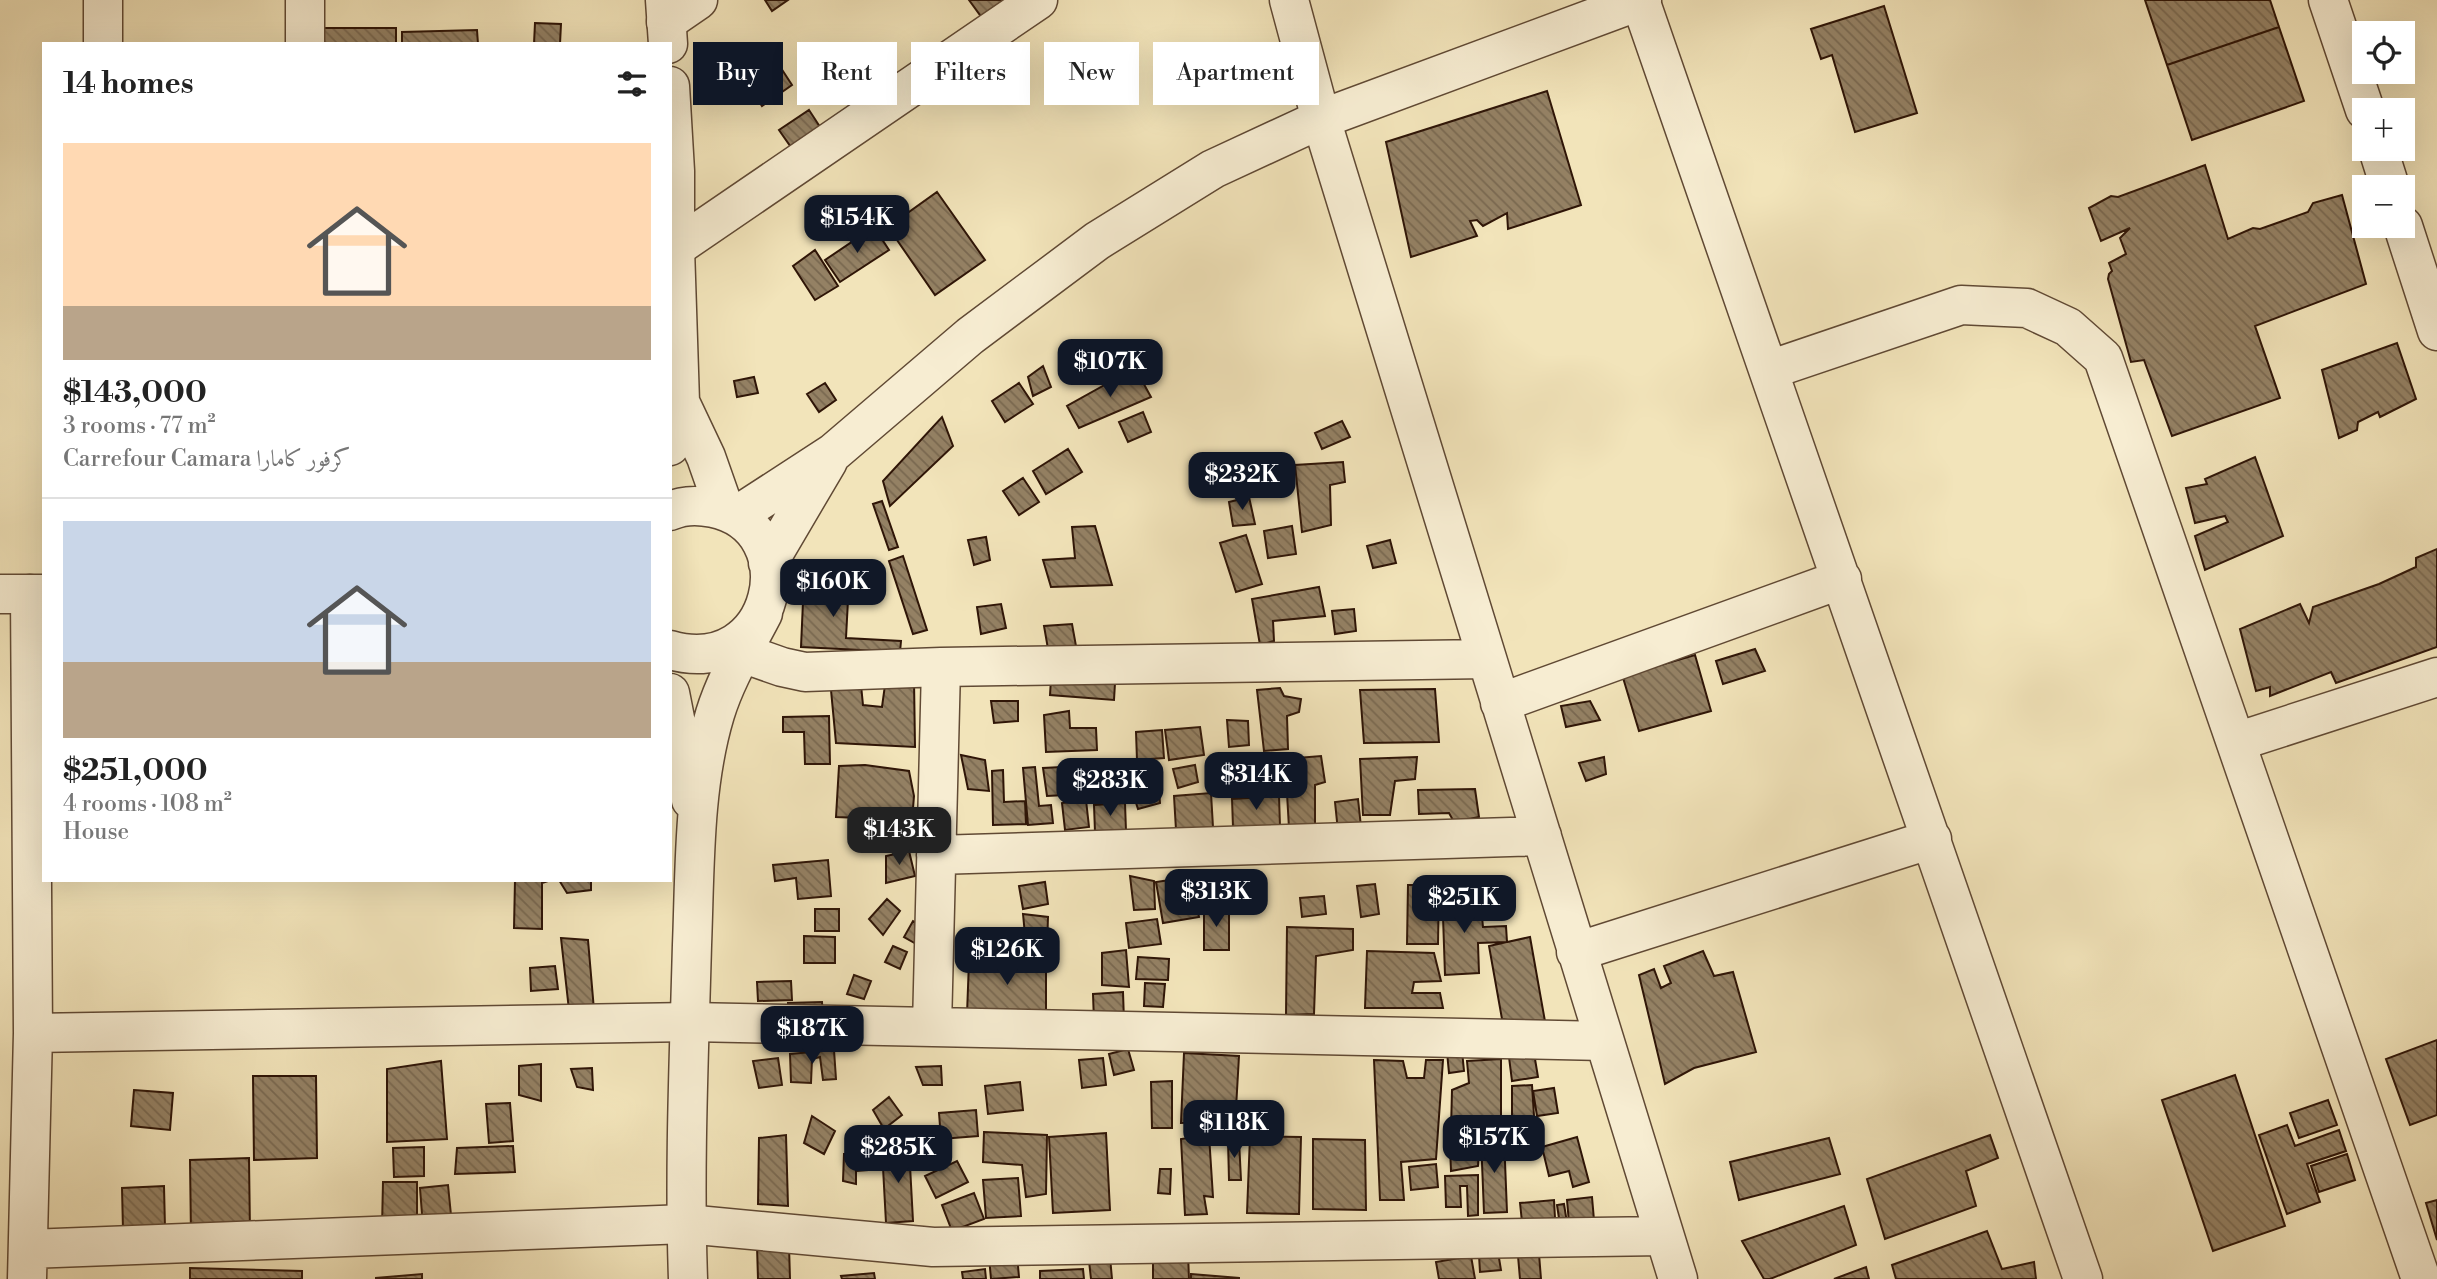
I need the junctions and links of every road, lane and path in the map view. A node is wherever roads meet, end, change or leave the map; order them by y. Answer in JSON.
{"nodes":[{"id":1,"x":103,"y":0,"type":"edge"},
{"id":2,"x":305,"y":0,"type":"edge"},
{"id":3,"x":698,"y":0,"type":"edge"},
{"id":4,"x":1038,"y":0,"type":"edge"},
{"id":5,"x":1289,"y":0,"type":"edge"},
{"id":6,"x":1641,"y":0,"type":"edge"},
{"id":7,"x":2328,"y":0,"type":"edge"},
{"id":8,"x":667,"y":22,"type":"edge"},
{"id":9,"x":103,"y":42,"type":"edge"},
{"id":10,"x":305,"y":42,"type":"edge"},
{"id":11,"x":2361,"y":98,"type":"edge"},
{"id":12,"x":1321,"y":120,"type":"junction"},
{"id":13,"x":672,"y":142,"type":"edge"},
{"id":14,"x":673,"y":170,"type":"edge"},
{"id":15,"x":2407,"y":238,"type":"edge"},
{"id":16,"x":675,"y":248,"type":"junction"},
{"id":17,"x":2437,"y":331,"type":"edge"},
{"id":18,"x":674,"y":342,"type":"edge"},
{"id":19,"x":1769,"y":370,"type":"junction"},
{"id":20,"x":680,"y":402,"type":"junction"},
{"id":21,"x":672,"y":437,"type":"edge"},
{"id":22,"x":833,"y":453,"type":"junction"},
{"id":23,"x":672,"y":510,"type":"edge"},
{"id":24,"x":730,"y":513,"type":"junction"},
{"id":25,"x":768,"y":564,"type":"junction"},
{"id":26,"x":1842,"y":579,"type":"junction"},
{"id":27,"x":25,"y":594,"type":"edge"},
{"id":28,"x":763,"y":613,"type":"junction"},
{"id":29,"x":672,"y":650,"type":"edge"},
{"id":30,"x":742,"y":653,"type":"junction"},
{"id":31,"x":1487,"y":659,"type":"junction"},
{"id":32,"x":941,"y":667,"type":"junction"},
{"id":33,"x":2437,"y":677,"type":"edge"},
{"id":34,"x":672,"y":703,"type":"edge"},
{"id":35,"x":1500,"y":703,"type":"junction"},
{"id":36,"x":2236,"y":743,"type":"junction"},
{"id":37,"x":16,"y":824,"type":"edge"},
{"id":38,"x":696,"y":826,"type":"junction"},
{"id":39,"x":1542,"y":836,"type":"junction"},
{"id":40,"x":1932,"y":839,"type":"junction"},
{"id":41,"x":936,"y":855,"type":"junction"},
{"id":42,"x":1576,"y":952,"type":"junction"},
{"id":43,"x":690,"y":1022,"type":"junction"},
{"id":44,"x":932,"y":1027,"type":"junction"},
{"id":45,"x":33,"y":1033,"type":"junction"},
{"id":46,"x":1604,"y":1041,"type":"junction"},
{"id":47,"x":686,"y":1224,"type":"junction"},
{"id":48,"x":1664,"y":1236,"type":"junction"},
{"id":49,"x":932,"y":1263,"type":"edge"},
{"id":50,"x":28,"y":1264,"type":"edge"},
{"id":51,"x":688,"y":1279,"type":"edge"},
{"id":52,"x":1678,"y":1279,"type":"edge"},
{"id":53,"x":2083,"y":1279,"type":"edge"},
{"id":54,"x":2421,"y":1279,"type":"edge"}],
"edges":[{"from":1,"to":9,"type":"street"},
{"from":2,"to":10,"type":"street"},
{"from":3,"to":8,"type":"street"},
{"from":4,"to":16,"type":"street"},
{"from":5,"to":12,"type":"street"},
{"from":6,"to":12,"type":"street"},
{"from":6,"to":19,"type":"street"},
{"from":7,"to":11,"type":"street"},
{"from":12,"to":22,"type":"street"},
{"from":12,"to":31,"type":"street"},
{"from":13,"to":14,"type":"street"},
{"from":14,"to":16,"type":"street"},
{"from":15,"to":17,"type":"street"},
{"from":16,"to":18,"type":"street"},
{"from":18,"to":20,"type":"street"},
{"from":19,"to":26,"type":"street"},
{"from":19,"to":36,"type":"street"},
{"from":20,"to":21,"type":"street"},
{"from":20,"to":24,"type":"street"},
{"from":22,"to":24,"type":"street"},
{"from":22,"to":25,"type":"street"},
{"from":23,"to":24,"type":"street"},
{"from":24,"to":25,"type":"street"},
{"from":25,"to":28,"type":"street"},
{"from":26,"to":35,"type":"street"},
{"from":26,"to":40,"type":"street"},
{"from":27,"to":37,"type":"street"},
{"from":28,"to":29,"type":"street"},
{"from":28,"to":30,"type":"street"},
{"from":30,"to":32,"type":"street"},
{"from":30,"to":38,"type":"street"},
{"from":31,"to":32,"type":"street"},
{"from":31,"to":35,"type":"street"},
{"from":32,"to":41,"type":"street"},
{"from":33,"to":36,"type":"street"},
{"from":34,"to":38,"type":"street"},
{"from":35,"to":39,"type":"street"},
{"from":36,"to":54,"type":"street"},
{"from":37,"to":45,"type":"street"},
{"from":38,"to":43,"type":"street"},
{"from":39,"to":41,"type":"street"},
{"from":39,"to":42,"type":"street"},
{"from":40,"to":42,"type":"street"},
{"from":40,"to":53,"type":"street"},
{"from":41,"to":44,"type":"street"},
{"from":42,"to":46,"type":"street"},
{"from":43,"to":44,"type":"street"},
{"from":43,"to":45,"type":"street"},
{"from":43,"to":47,"type":"street"},
{"from":44,"to":46,"type":"street"},
{"from":45,"to":50,"type":"street"},
{"from":46,"to":48,"type":"street"},
{"from":47,"to":49,"type":"street"},
{"from":47,"to":50,"type":"street"},
{"from":47,"to":51,"type":"street"},
{"from":48,"to":49,"type":"street"},
{"from":48,"to":52,"type":"street"}]}
